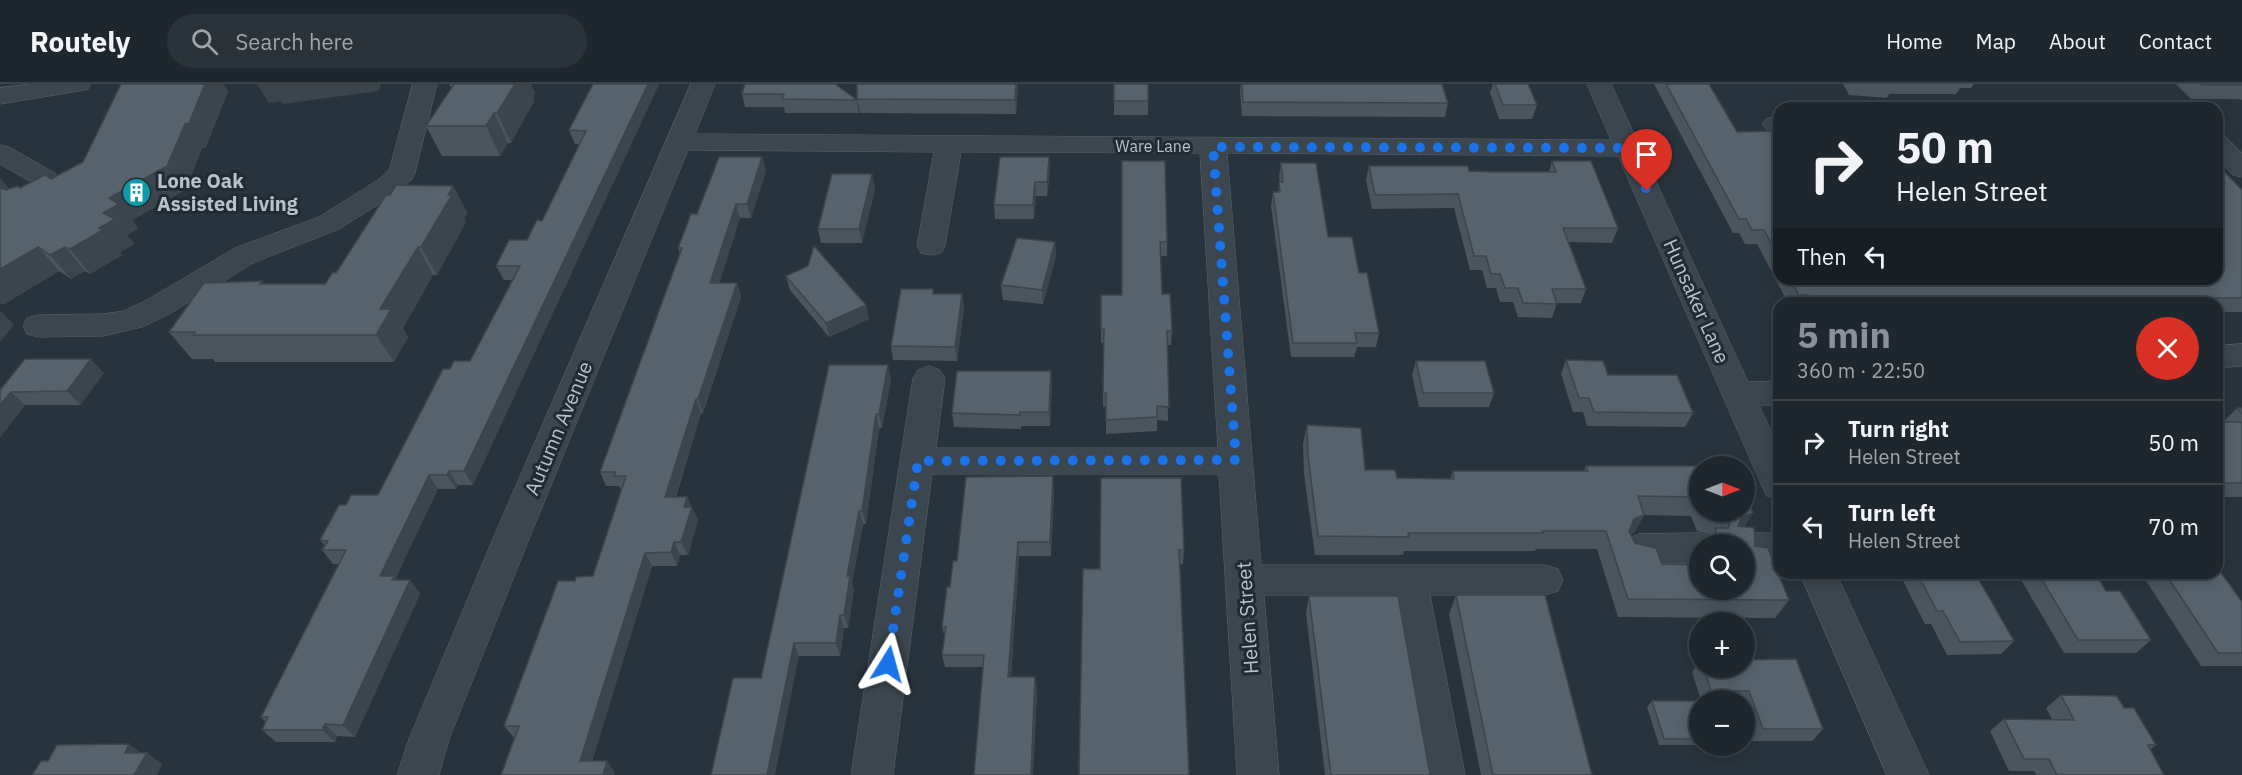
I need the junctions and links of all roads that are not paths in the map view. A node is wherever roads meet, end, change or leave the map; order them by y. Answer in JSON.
{"nodes":[{"id":1,"x":79,"y":84,"type":"edge"},
{"id":2,"x":425,"y":84,"type":"edge"},
{"id":3,"x":703,"y":84,"type":"edge"},
{"id":4,"x":1599,"y":84,"type":"edge"},
{"id":5,"x":0,"y":96,"type":"edge"},
{"id":6,"x":2223,"y":134,"type":"edge"},
{"id":7,"x":679,"y":142,"type":"junction"},
{"id":8,"x":949,"y":144,"type":"junction"},
{"id":9,"x":1213,"y":147,"type":"junction"},
{"id":10,"x":1628,"y":148,"type":"junction"},
{"id":11,"x":0,"y":153,"type":"edge"},
{"id":12,"x":2242,"y":169,"type":"edge"},
{"id":13,"x":26,"y":203,"type":"edge"},
{"id":14,"x":932,"y":246,"type":"dead end"},
{"id":15,"x":38,"y":326,"type":"dead end"},
{"id":16,"x":2242,"y":355,"type":"edge"},
{"id":17,"x":2223,"y":357,"type":"edge"},
{"id":18,"x":929,"y":378,"type":"dead end"},
{"id":19,"x":1773,"y":393,"type":"edge"},
{"id":20,"x":1738,"y":394,"type":"junction"},
{"id":21,"x":1236,"y":460,"type":"junction"},
{"id":22,"x":918,"y":461,"type":"junction"},
{"id":23,"x":1773,"y":473,"type":"edge"},
{"id":24,"x":1689,"y":548,"type":"edge"},
{"id":25,"x":1755,"y":548,"type":"edge"},
{"id":26,"x":1773,"y":548,"type":"edge"},
{"id":27,"x":1639,"y":549,"type":"edge"},
{"id":28,"x":1821,"y":579,"type":"edge"},
{"id":29,"x":1245,"y":580,"type":"junction"},
{"id":30,"x":1409,"y":580,"type":"junction"},
{"id":31,"x":1545,"y":580,"type":"dead end"},
{"id":32,"x":418,"y":775,"type":"edge"},
{"id":33,"x":872,"y":775,"type":"edge"},
{"id":34,"x":1258,"y":775,"type":"edge"},
{"id":35,"x":1444,"y":775,"type":"edge"},
{"id":36,"x":1908,"y":775,"type":"edge"}],
"edges":[{"from":1,"to":5,"type":"street"},
{"from":2,"to":15,"type":"street"},
{"from":3,"to":7,"type":"street","name":"Autumn Avenue"},
{"from":4,"to":10,"type":"street","name":"Hunsaker Lane"},
{"from":6,"to":12,"type":"street"},
{"from":7,"to":8,"type":"street","name":"Ware Lane"},
{"from":7,"to":32,"type":"street","name":"Autumn Avenue"},
{"from":8,"to":9,"type":"street","name":"Ware Lane"},
{"from":8,"to":14,"type":"street"},
{"from":9,"to":10,"type":"street","name":"Ware Lane"},
{"from":9,"to":21,"type":"street","name":"Helen Street"},
{"from":10,"to":20,"type":"street","name":"Hunsaker Lane"},
{"from":11,"to":13,"type":"street"},
{"from":16,"to":17,"type":"street"},
{"from":18,"to":22,"type":"street"},
{"from":19,"to":20,"type":"street"},
{"from":20,"to":23,"type":"street","name":"Hunsaker Lane"},
{"from":21,"to":22,"type":"street"},
{"from":21,"to":29,"type":"street","name":"Helen Street"},
{"from":22,"to":33,"type":"street"},
{"from":24,"to":27,"type":"street"},
{"from":25,"to":26,"type":"street"},
{"from":28,"to":36,"type":"street"},
{"from":29,"to":30,"type":"street"},
{"from":29,"to":34,"type":"street","name":"Helen Street"},
{"from":30,"to":31,"type":"street"},
{"from":30,"to":35,"type":"street"}]}
